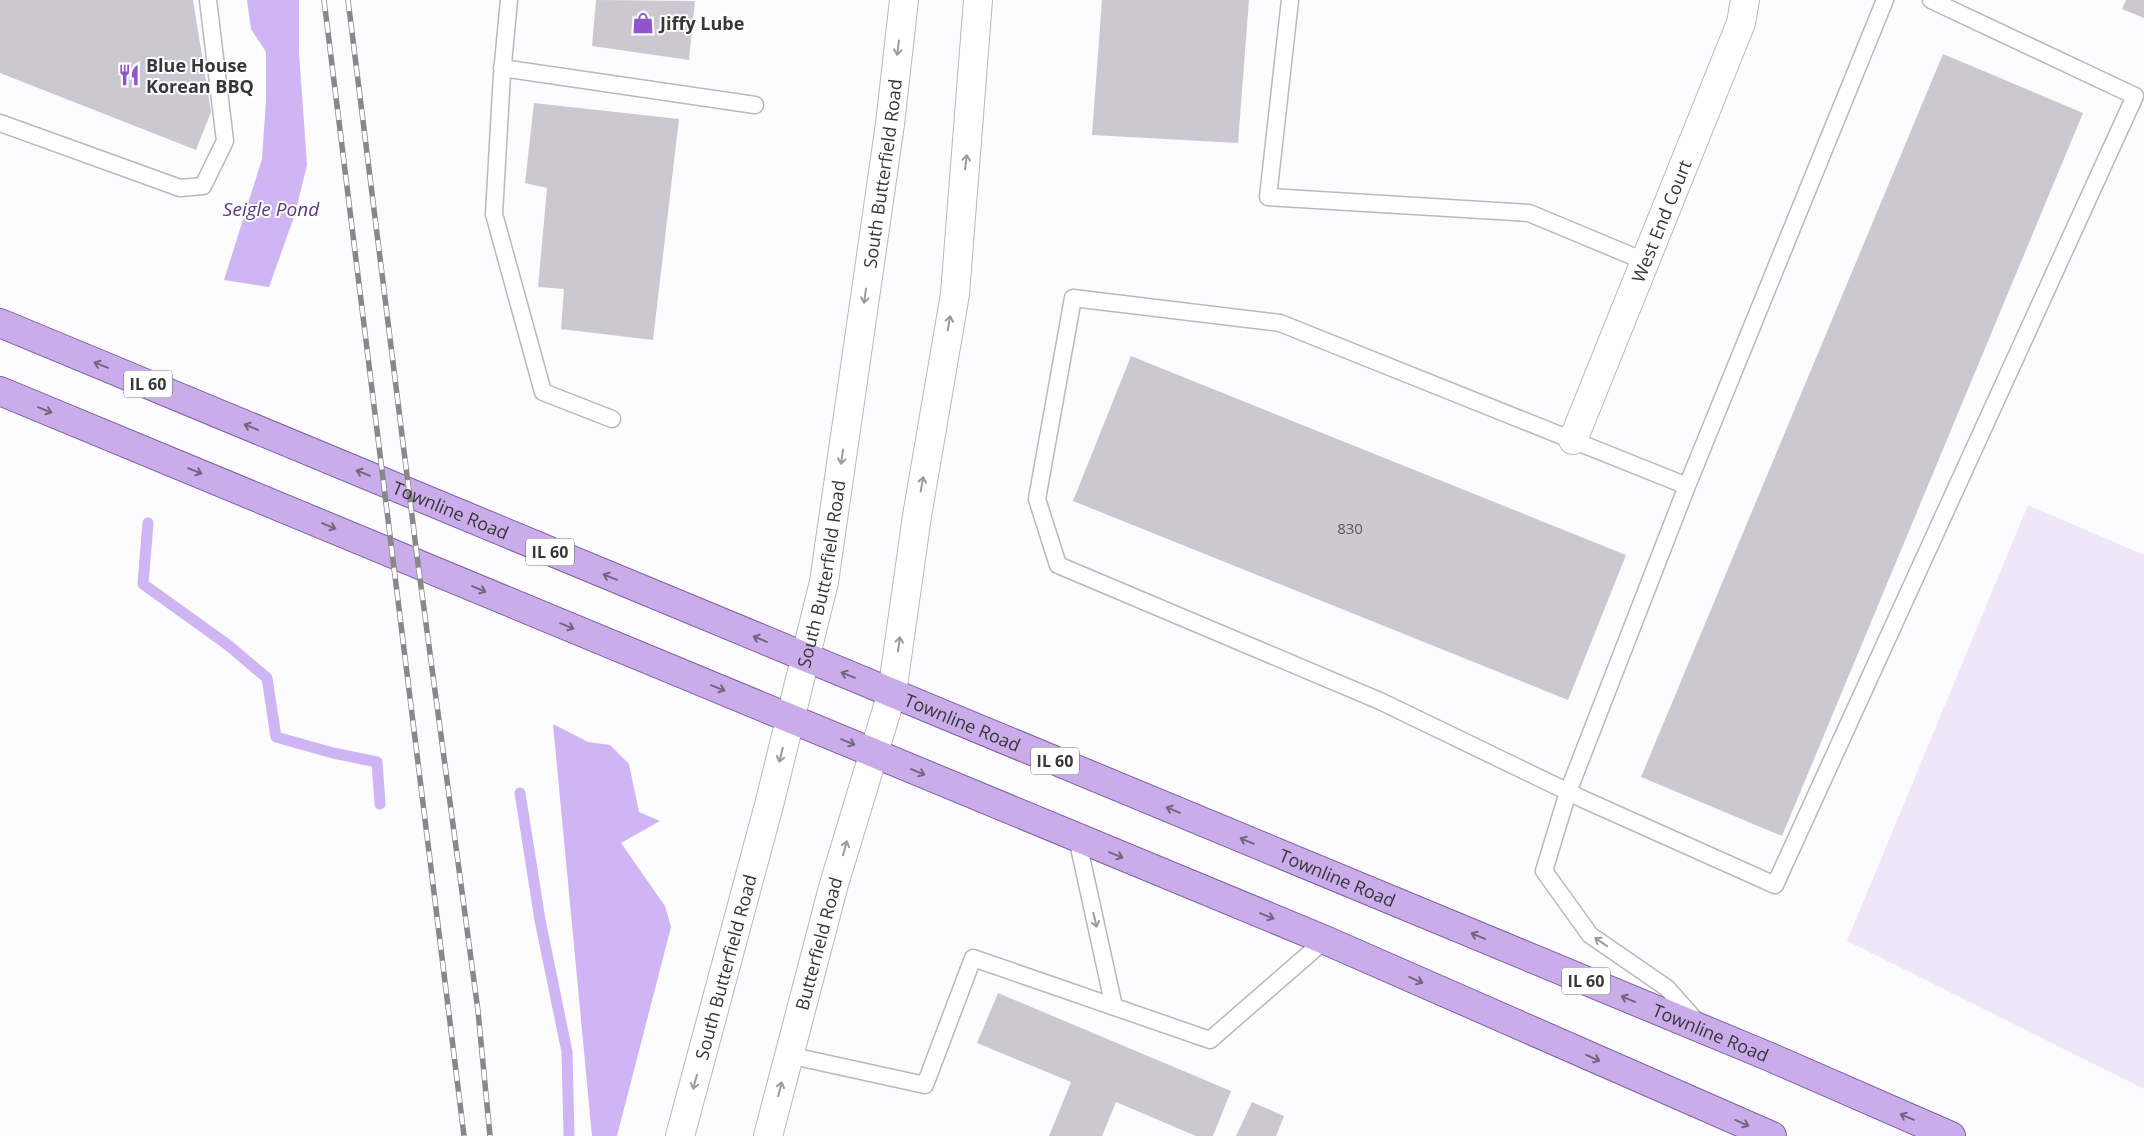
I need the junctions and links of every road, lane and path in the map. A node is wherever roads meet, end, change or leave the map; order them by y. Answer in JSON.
{"nodes":[{"id":1,"x":208,"y":0,"type":"edge"},
{"id":2,"x":509,"y":0,"type":"edge"},
{"id":3,"x":904,"y":0,"type":"edge"},
{"id":4,"x":978,"y":0,"type":"edge"},
{"id":5,"x":1290,"y":0,"type":"edge"},
{"id":6,"x":1746,"y":0,"type":"edge"},
{"id":7,"x":1886,"y":0,"type":"edge"},
{"id":8,"x":1931,"y":0,"type":"edge"},
{"id":9,"x":502,"y":68,"type":"junction"},
{"id":10,"x":755,"y":105,"type":"dead end"},
{"id":11,"x":0,"y":123,"type":"edge"},
{"id":12,"x":1644,"y":261,"type":"junction"},
{"id":13,"x":0,"y":323,"type":"edge"},
{"id":14,"x":0,"y":391,"type":"edge"},
{"id":15,"x":612,"y":419,"type":"dead end"},
{"id":16,"x":1573,"y":440,"type":"junction"},
{"id":17,"x":1687,"y":486,"type":"junction"},
{"id":18,"x":805,"y":657,"type":"junction"},
{"id":19,"x":892,"y":693,"type":"junction"},
{"id":20,"x":790,"y":718,"type":"junction"},
{"id":21,"x":873,"y":753,"type":"junction"},
{"id":22,"x":1568,"y":792,"type":"junction"},
{"id":23,"x":1077,"y":838,"type":"junction"},
{"id":24,"x":1325,"y":940,"type":"junction"},
{"id":25,"x":1114,"y":1007,"type":"junction"},
{"id":26,"x":1704,"y":1030,"type":"junction"},
{"id":27,"x":788,"y":1055,"type":"junction"},
{"id":28,"x":680,"y":1136,"type":"edge"},
{"id":29,"x":768,"y":1136,"type":"edge"},
{"id":30,"x":1772,"y":1136,"type":"edge"},
{"id":31,"x":1952,"y":1136,"type":"edge"}],
"edges":[{"from":1,"to":11,"type":"lane"},
{"from":2,"to":9,"type":"lane"},
{"from":3,"to":18,"type":"main road","name":"South Butterfield Road","one_way":true},
{"from":19,"to":4,"type":"main road","one_way":true},
{"from":5,"to":12,"type":"lane"},
{"from":6,"to":12,"type":"main road","name":"West End Court"},
{"from":7,"to":17,"type":"lane"},
{"from":8,"to":22,"type":"lane"},
{"from":9,"to":10,"type":"lane"},
{"from":9,"to":15,"type":"lane"},
{"from":12,"to":16,"type":"main road","name":"West End Court"},
{"from":18,"to":13,"type":"main road","name":"Townline Road","number":"IL 60","one_way":true},
{"from":14,"to":20,"type":"main road","one_way":true},
{"from":16,"to":17,"type":"lane"},
{"from":16,"to":22,"type":"lane"},
{"from":17,"to":22,"type":"lane"},
{"from":19,"to":18,"type":"main road","name":"Townline Road","number":"IL 60","one_way":true},
{"from":18,"to":20,"type":"main road","name":"South Butterfield Road"},
{"from":19,"to":21,"type":"main road"},
{"from":26,"to":19,"type":"main road","name":"Townline Road","number":"IL 60","one_way":true},
{"from":20,"to":21,"type":"main road","one_way":true},
{"from":20,"to":28,"type":"main road","name":"South Butterfield Road","one_way":true},
{"from":21,"to":23,"type":"main road","one_way":true},
{"from":27,"to":21,"type":"main road","name":"Butterfield Road","one_way":true},
{"from":26,"to":22,"type":"lane","one_way":true},
{"from":23,"to":24,"type":"main road","one_way":true},
{"from":23,"to":25,"type":"lane","one_way":true},
{"from":24,"to":25,"type":"lane"},
{"from":24,"to":30,"type":"main road","one_way":true},
{"from":25,"to":27,"type":"lane"},
{"from":31,"to":26,"type":"main road","name":"Townline Road","number":"IL 60","one_way":true},
{"from":29,"to":27,"type":"main road","name":"Butterfield Road","one_way":true}]}
